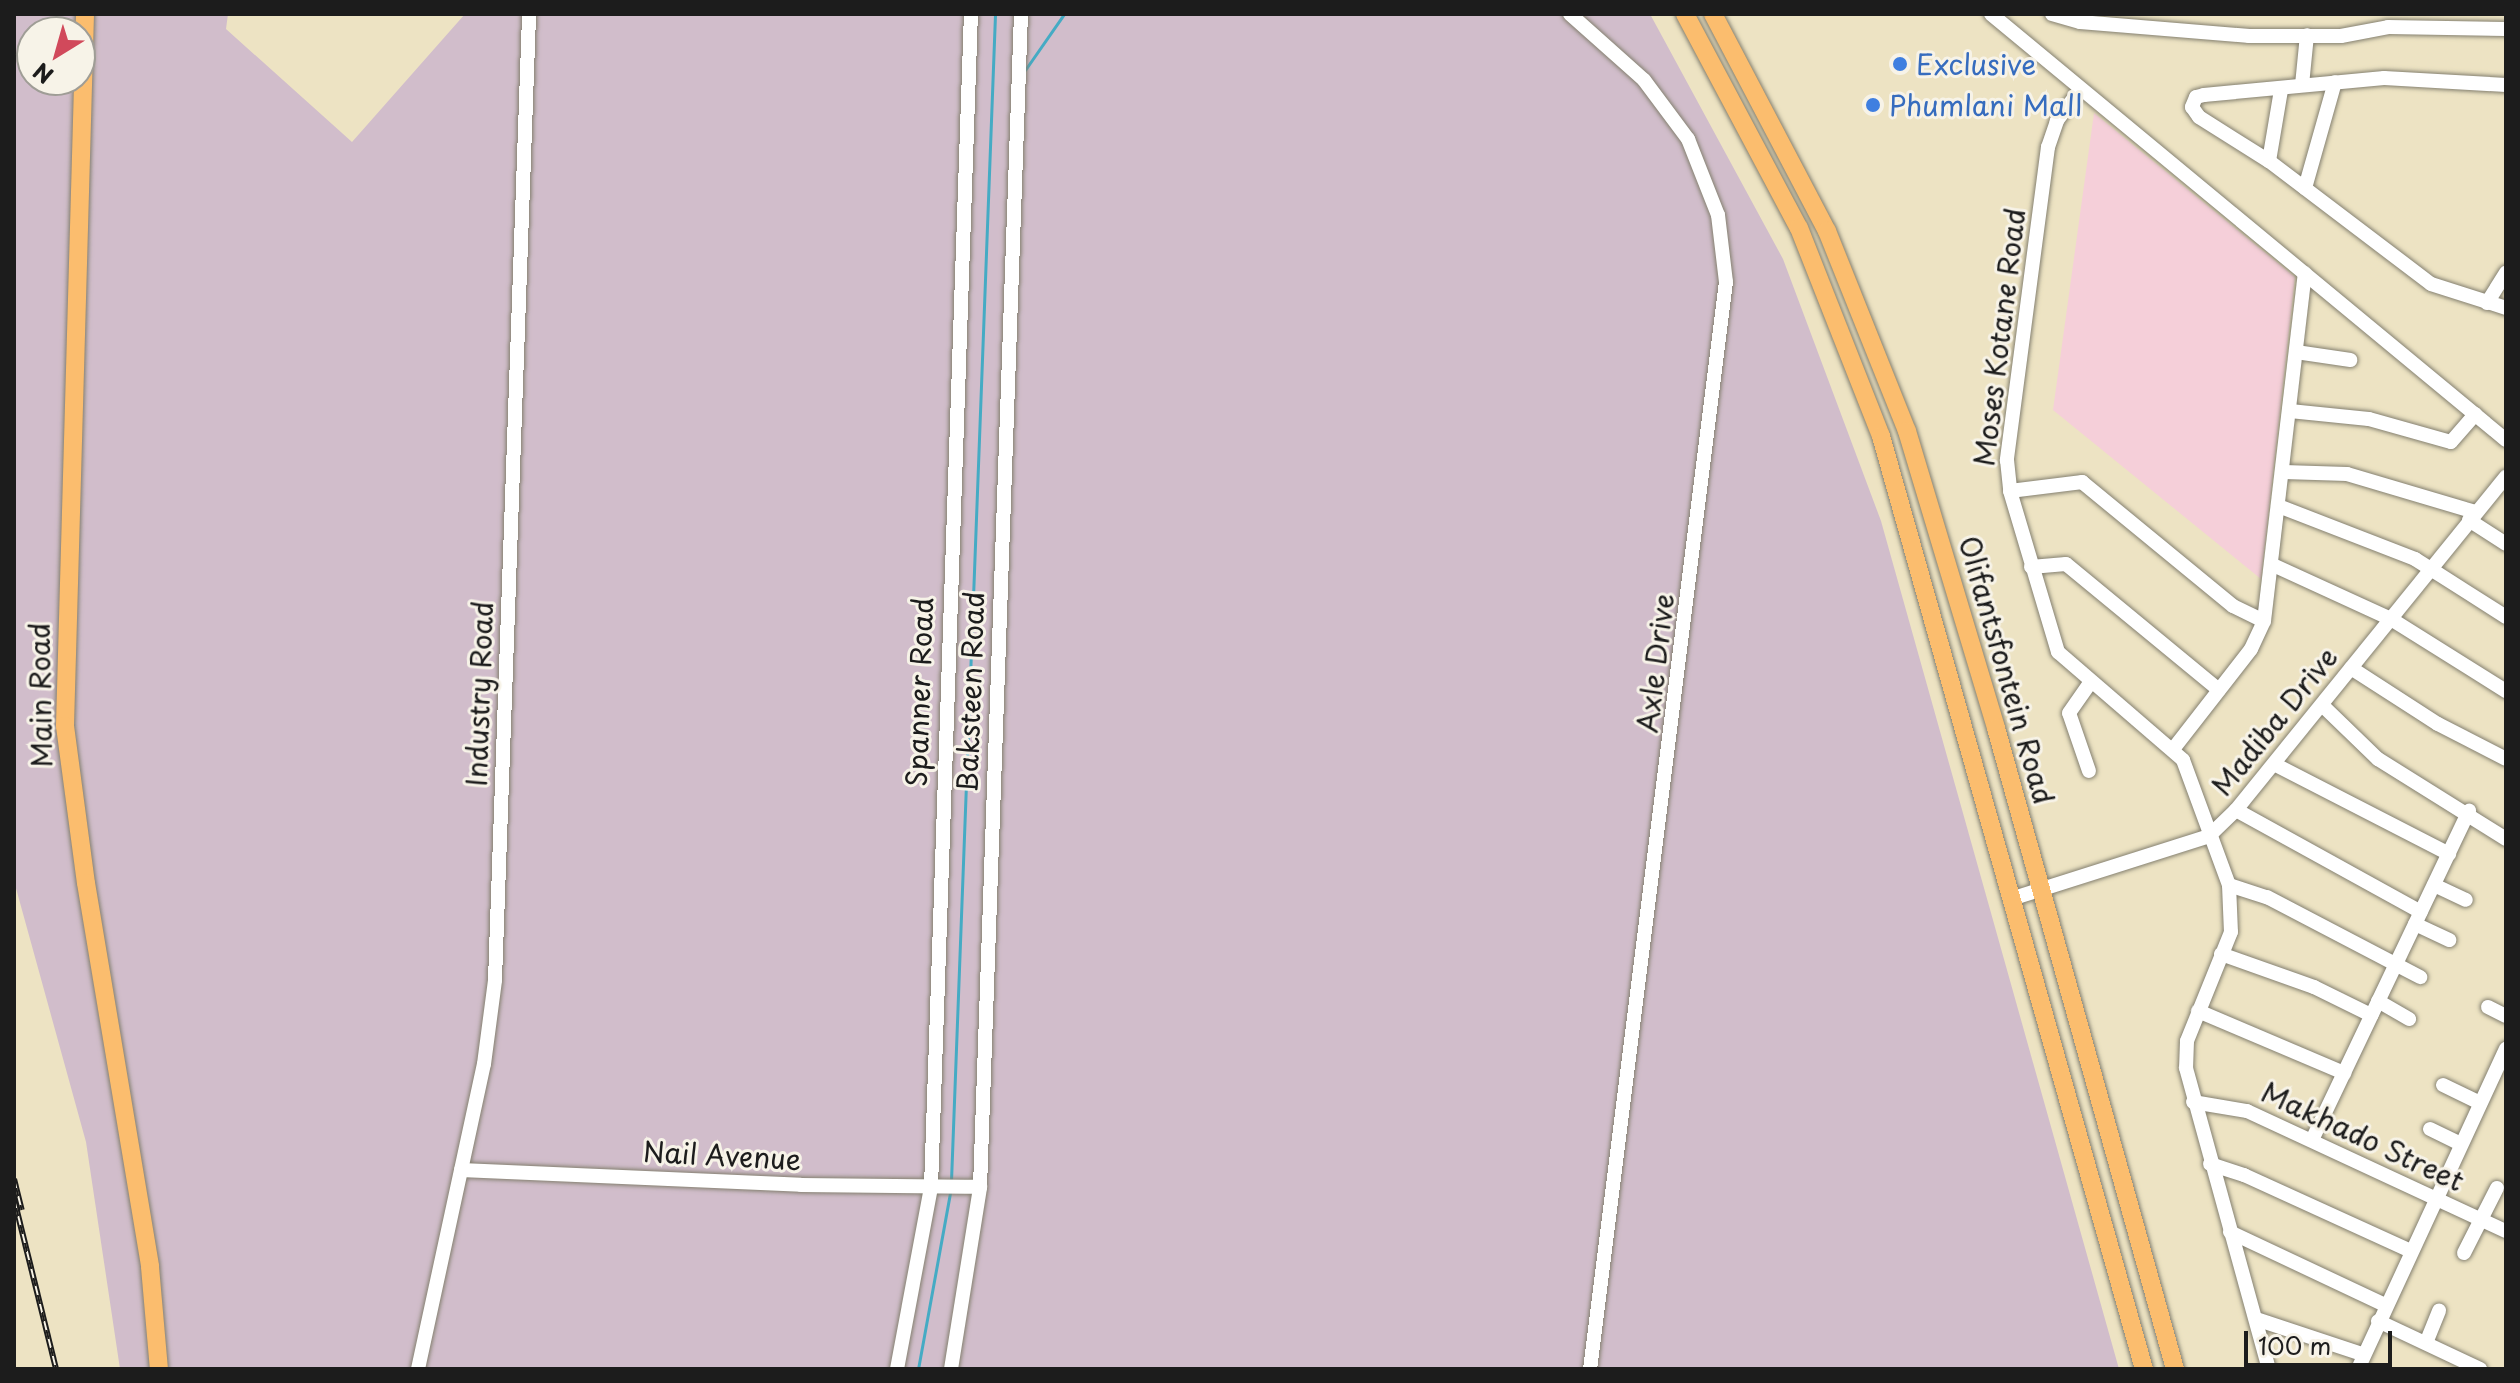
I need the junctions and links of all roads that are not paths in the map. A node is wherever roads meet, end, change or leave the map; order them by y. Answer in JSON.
{"nodes":[{"id":1,"x":85,"y":14,"type":"edge"},
{"id":2,"x":529,"y":14,"type":"edge"},
{"id":3,"x":971,"y":14,"type":"edge"},
{"id":4,"x":1021,"y":14,"type":"edge"},
{"id":5,"x":1570,"y":14,"type":"edge"},
{"id":6,"x":1685,"y":14,"type":"edge"},
{"id":7,"x":1713,"y":14,"type":"edge"},
{"id":8,"x":1991,"y":14,"type":"edge"},
{"id":9,"x":2015,"y":14,"type":"edge"},
{"id":10,"x":2052,"y":14,"type":"edge"},
{"id":11,"x":2009,"y":29,"type":"junction"},
{"id":12,"x":2506,"y":29,"type":"edge"},
{"id":13,"x":2307,"y":35,"type":"junction"},
{"id":14,"x":2335,"y":82,"type":"junction"},
{"id":15,"x":2302,"y":85,"type":"junction"},
{"id":16,"x":2506,"y":85,"type":"edge"},
{"id":17,"x":2080,"y":90,"type":"junction"},
{"id":18,"x":2281,"y":90,"type":"junction"},
{"id":19,"x":2269,"y":161,"type":"junction"},
{"id":20,"x":2305,"y":188,"type":"junction"},
{"id":21,"x":2506,"y":272,"type":"edge"},
{"id":22,"x":2305,"y":273,"type":"junction"},
{"id":23,"x":2487,"y":303,"type":"junction"},
{"id":24,"x":2506,"y":308,"type":"edge"},
{"id":25,"x":2296,"y":352,"type":"junction"},
{"id":26,"x":2350,"y":360,"type":"dead end"},
{"id":27,"x":2290,"y":411,"type":"junction"},
{"id":28,"x":2475,"y":414,"type":"junction"},
{"id":29,"x":2506,"y":440,"type":"edge"},
{"id":30,"x":2284,"y":472,"type":"junction"},
{"id":31,"x":2506,"y":477,"type":"edge"},
{"id":32,"x":2010,"y":491,"type":"junction"},
{"id":33,"x":2281,"y":507,"type":"junction"},
{"id":34,"x":2472,"y":516,"type":"junction"},
{"id":35,"x":2506,"y":544,"type":"edge"},
{"id":36,"x":2273,"y":565,"type":"junction"},
{"id":37,"x":2031,"y":567,"type":"junction"},
{"id":38,"x":2430,"y":569,"type":"junction"},
{"id":39,"x":2506,"y":617,"type":"edge"},
{"id":40,"x":2391,"y":619,"type":"junction"},
{"id":41,"x":2264,"y":621,"type":"junction"},
{"id":42,"x":2351,"y":668,"type":"junction"},
{"id":43,"x":2091,"y":682,"type":"junction"},
{"id":44,"x":2219,"y":690,"type":"junction"},
{"id":45,"x":2506,"y":691,"type":"edge"},
{"id":46,"x":2322,"y":705,"type":"junction"},
{"id":47,"x":2174,"y":748,"type":"junction"},
{"id":48,"x":2506,"y":759,"type":"edge"},
{"id":49,"x":2274,"y":764,"type":"junction"},
{"id":50,"x":2089,"y":771,"type":"dead end"},
{"id":51,"x":2236,"y":810,"type":"junction"},
{"id":52,"x":2469,"y":811,"type":"junction"},
{"id":53,"x":2209,"y":836,"type":"junction"},
{"id":54,"x":2506,"y":839,"type":"edge"},
{"id":55,"x":2449,"y":854,"type":"junction"},
{"id":56,"x":2229,"y":885,"type":"junction"},
{"id":57,"x":2434,"y":885,"type":"junction"},
{"id":58,"x":2040,"y":889,"type":"junction"},
{"id":59,"x":2014,"y":898,"type":"junction"},
{"id":60,"x":2466,"y":900,"type":"dead end"},
{"id":61,"x":2418,"y":918,"type":"junction"},
{"id":62,"x":2450,"y":940,"type":"dead end"},
{"id":63,"x":2221,"y":954,"type":"junction"},
{"id":64,"x":2395,"y":967,"type":"junction"},
{"id":65,"x":2420,"y":977,"type":"dead end"},
{"id":66,"x":2488,"y":1007,"type":"dead end"},
{"id":67,"x":2374,"y":1008,"type":"junction"},
{"id":68,"x":2198,"y":1011,"type":"junction"},
{"id":69,"x":2506,"y":1016,"type":"edge"},
{"id":70,"x":2409,"y":1019,"type":"dead end"},
{"id":71,"x":2506,"y":1048,"type":"edge"},
{"id":72,"x":2344,"y":1073,"type":"junction"},
{"id":73,"x":2499,"y":1078,"type":"edge"},
{"id":74,"x":2443,"y":1085,"type":"dead end"},
{"id":75,"x":2193,"y":1102,"type":"junction"},
{"id":76,"x":2480,"y":1103,"type":"junction"},
{"id":77,"x":2430,"y":1129,"type":"dead end"},
{"id":78,"x":2312,"y":1140,"type":"junction"},
{"id":79,"x":2461,"y":1144,"type":"junction"},
{"id":80,"x":2210,"y":1164,"type":"junction"},
{"id":81,"x":461,"y":1170,"type":"junction"},
{"id":82,"x":931,"y":1187,"type":"junction"},
{"id":83,"x":980,"y":1187,"type":"junction"},
{"id":84,"x":2497,"y":1188,"type":"dead end"},
{"id":85,"x":2436,"y":1198,"type":"junction"},
{"id":86,"x":2481,"y":1220,"type":"junction"},
{"id":87,"x":2506,"y":1231,"type":"edge"},
{"id":88,"x":2230,"y":1232,"type":"junction"},
{"id":89,"x":2411,"y":1251,"type":"junction"},
{"id":90,"x":2464,"y":1253,"type":"dead end"},
{"id":91,"x":2385,"y":1305,"type":"junction"},
{"id":92,"x":2439,"y":1311,"type":"dead end"},
{"id":93,"x":2256,"y":1319,"type":"junction"},
{"id":94,"x":2378,"y":1321,"type":"junction"},
{"id":95,"x":2426,"y":1343,"type":"junction"},
{"id":96,"x":2362,"y":1354,"type":"junction"},
{"id":97,"x":159,"y":1369,"type":"edge"},
{"id":98,"x":418,"y":1369,"type":"edge"},
{"id":99,"x":897,"y":1369,"type":"edge"},
{"id":100,"x":951,"y":1369,"type":"edge"},
{"id":101,"x":1590,"y":1369,"type":"edge"},
{"id":102,"x":2144,"y":1369,"type":"edge"},
{"id":103,"x":2175,"y":1369,"type":"edge"},
{"id":104,"x":2269,"y":1369,"type":"edge"},
{"id":105,"x":2358,"y":1369,"type":"edge"},
{"id":106,"x":2480,"y":1369,"type":"edge"}],
"edges":[{"from":1,"to":97,"type":"main road","name":"Main Road"},
{"from":2,"to":81,"type":"street","name":"Industry Road"},
{"from":3,"to":82,"type":"street","name":"Spanner Road"},
{"from":4,"to":83,"type":"street","name":"Baksteen Road"},
{"from":5,"to":101,"type":"street","name":"Axle Drive"},
{"from":6,"to":59,"type":"main road","name":"Olifantsfontein Road"},
{"from":7,"to":58,"type":"main road","name":"Olifantsfontein Road"},
{"from":8,"to":11,"type":"street"},
{"from":9,"to":11,"type":"street"},
{"from":10,"to":13,"type":"street"},
{"from":11,"to":17,"type":"street"},
{"from":12,"to":13,"type":"street"},
{"from":13,"to":15,"type":"street"},
{"from":14,"to":15,"type":"street"},
{"from":14,"to":16,"type":"street"},
{"from":14,"to":20,"type":"street"},
{"from":15,"to":18,"type":"street"},
{"from":17,"to":22,"type":"street"},
{"from":17,"to":32,"type":"street","name":"Moses Kotane Road"},
{"from":18,"to":19,"type":"street"},
{"from":18,"to":19,"type":"street"},
{"from":19,"to":20,"type":"street"},
{"from":20,"to":23,"type":"street"},
{"from":21,"to":23,"type":"street"},
{"from":22,"to":25,"type":"street"},
{"from":22,"to":28,"type":"street"},
{"from":23,"to":24,"type":"street"},
{"from":25,"to":26,"type":"street"},
{"from":25,"to":27,"type":"street"},
{"from":27,"to":28,"type":"street"},
{"from":27,"to":30,"type":"street"},
{"from":28,"to":29,"type":"street"},
{"from":30,"to":33,"type":"street"},
{"from":30,"to":34,"type":"street"},
{"from":31,"to":34,"type":"street","name":"Madiba Drive"},
{"from":32,"to":37,"type":"street","name":"Moses Kotane Road"},
{"from":32,"to":41,"type":"street"},
{"from":33,"to":36,"type":"street"},
{"from":33,"to":38,"type":"street"},
{"from":34,"to":35,"type":"street"},
{"from":34,"to":38,"type":"street","name":"Madiba Drive"},
{"from":36,"to":40,"type":"street"},
{"from":36,"to":41,"type":"street"},
{"from":37,"to":43,"type":"street","name":"Moses Kotane Road"},
{"from":37,"to":44,"type":"street"},
{"from":38,"to":39,"type":"street"},
{"from":38,"to":40,"type":"street","name":"Madiba Drive"},
{"from":40,"to":42,"type":"street","name":"Madiba Drive"},
{"from":40,"to":45,"type":"street"},
{"from":41,"to":44,"type":"street"},
{"from":42,"to":46,"type":"street","name":"Madiba Drive"},
{"from":42,"to":48,"type":"street"},
{"from":43,"to":47,"type":"street","name":"Moses Kotane Road"},
{"from":43,"to":50,"type":"street"},
{"from":44,"to":47,"type":"street"},
{"from":46,"to":49,"type":"street","name":"Madiba Drive"},
{"from":46,"to":52,"type":"street"},
{"from":47,"to":53,"type":"street","name":"Moses Kotane Road"},
{"from":49,"to":51,"type":"street","name":"Madiba Drive"},
{"from":49,"to":55,"type":"street"},
{"from":51,"to":53,"type":"street","name":"Madiba Drive"},
{"from":51,"to":61,"type":"street"},
{"from":52,"to":54,"type":"street"},
{"from":52,"to":55,"type":"street"},
{"from":53,"to":56,"type":"street","name":"Moses Kotane Road"},
{"from":53,"to":58,"type":"street","name":"Madiba Drive"},
{"from":55,"to":57,"type":"street"},
{"from":56,"to":63,"type":"street","name":"Moses Kotane Road"},
{"from":56,"to":64,"type":"street"},
{"from":57,"to":60,"type":"street"},
{"from":57,"to":61,"type":"street"},
{"from":58,"to":59,"type":"street","name":"Madiba Drive"},
{"from":58,"to":103,"type":"main road","name":"Olifantsfontein Road"},
{"from":59,"to":102,"type":"main road","name":"Olifantsfontein Road"},
{"from":61,"to":62,"type":"street"},
{"from":61,"to":64,"type":"street"},
{"from":63,"to":67,"type":"street"},
{"from":63,"to":68,"type":"street","name":"Moses Kotane Road"},
{"from":64,"to":65,"type":"street"},
{"from":64,"to":67,"type":"street"},
{"from":66,"to":69,"type":"street"},
{"from":67,"to":70,"type":"street"},
{"from":67,"to":72,"type":"street"},
{"from":68,"to":72,"type":"street"},
{"from":68,"to":75,"type":"street","name":"Moses Kotane Road"},
{"from":71,"to":73,"type":"street"},
{"from":72,"to":78,"type":"street"},
{"from":73,"to":76,"type":"street"},
{"from":74,"to":76,"type":"street"},
{"from":75,"to":78,"type":"street","name":"Makhado Street"},
{"from":75,"to":80,"type":"street","name":"Moses Kotane Road"},
{"from":76,"to":79,"type":"street"},
{"from":77,"to":79,"type":"street"},
{"from":78,"to":85,"type":"street","name":"Makhado Street"},
{"from":79,"to":85,"type":"street"},
{"from":80,"to":88,"type":"street","name":"Moses Kotane Road"},
{"from":80,"to":89,"type":"street"},
{"from":81,"to":82,"type":"street","name":"Nail Avenue"},
{"from":81,"to":98,"type":"street","name":"Industry Road"},
{"from":82,"to":83,"type":"street","name":"Nail Avenue"},
{"from":82,"to":99,"type":"street","name":"Spanner Road"},
{"from":83,"to":100,"type":"street","name":"Baksteen Road"},
{"from":84,"to":86,"type":"street"},
{"from":85,"to":86,"type":"street","name":"Makhado Street"},
{"from":85,"to":89,"type":"street"},
{"from":86,"to":87,"type":"street","name":"Makhado Street"},
{"from":86,"to":90,"type":"street"},
{"from":88,"to":91,"type":"street"},
{"from":88,"to":93,"type":"street","name":"Moses Kotane Road"},
{"from":89,"to":91,"type":"street"},
{"from":91,"to":94,"type":"street"},
{"from":92,"to":95,"type":"street"},
{"from":93,"to":96,"type":"street"},
{"from":93,"to":104,"type":"street","name":"Moses Kotane Road"},
{"from":94,"to":95,"type":"street"},
{"from":94,"to":96,"type":"street"},
{"from":95,"to":106,"type":"street"},
{"from":96,"to":105,"type":"street"}]}
